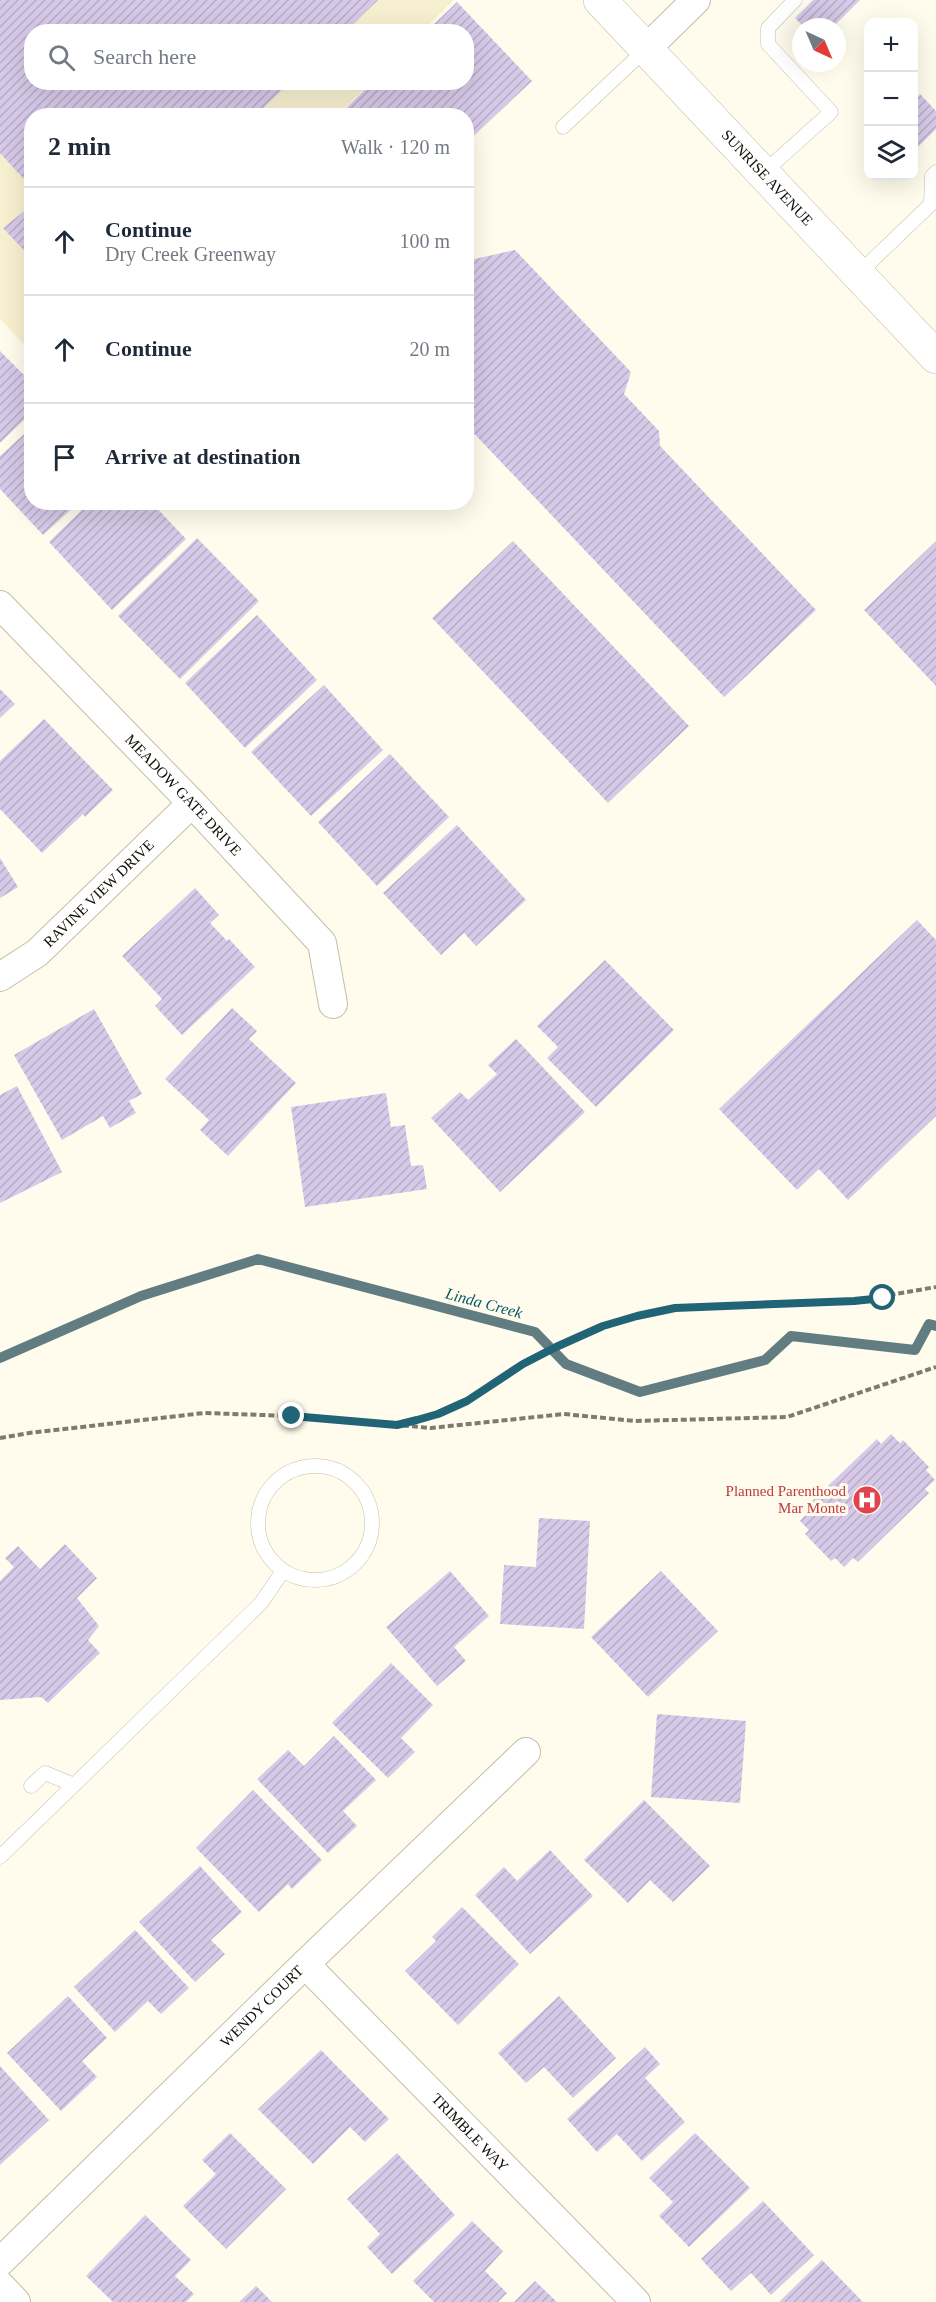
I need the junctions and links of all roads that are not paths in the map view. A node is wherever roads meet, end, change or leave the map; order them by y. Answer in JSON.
{"nodes":[{"id":1,"x":600,"y":0,"type":"edge"},
{"id":2,"x":696,"y":0,"type":"edge"},
{"id":3,"x":795,"y":0,"type":"edge"},
{"id":4,"x":646,"y":49,"type":"junction"},
{"id":5,"x":564,"y":127,"type":"dead end"},
{"id":6,"x":936,"y":172,"type":"edge"},
{"id":7,"x":763,"y":173,"type":"junction"},
{"id":8,"x":933,"y":204,"type":"edge"},
{"id":9,"x":858,"y":274,"type":"junction"},
{"id":10,"x":936,"y":357,"type":"edge"},
{"id":11,"x":0,"y":605,"type":"edge"},
{"id":12,"x":192,"y":803,"type":"junction"},
{"id":13,"x":0,"y":977,"type":"edge"},
{"id":14,"x":333,"y":1004,"type":"dead end"},
{"id":15,"x":283,"y":1571,"type":"junction"},
{"id":16,"x":526,"y":1752,"type":"dead end"},
{"id":17,"x":74,"y":1785,"type":"junction"},
{"id":18,"x":32,"y":1786,"type":"dead end"},
{"id":19,"x":0,"y":1857,"type":"edge"},
{"id":20,"x":305,"y":1964,"type":"junction"},
{"id":21,"x":0,"y":2262,"type":"edge"},
{"id":22,"x":0,"y":2285,"type":"edge"},
{"id":23,"x":16,"y":2302,"type":"edge"},
{"id":24,"x":636,"y":2302,"type":"edge"}],
"edges":[{"from":1,"to":4,"type":"main road","name":"SUNRISE AVENUE"},
{"from":2,"to":4,"type":"street"},
{"from":3,"to":7,"type":"lane"},
{"from":4,"to":5,"type":"lane"},
{"from":4,"to":7,"type":"main road","name":"SUNRISE AVENUE"},
{"from":6,"to":8,"type":"lane"},
{"from":7,"to":9,"type":"main road","name":"SUNRISE AVENUE"},
{"from":8,"to":9,"type":"lane"},
{"from":9,"to":10,"type":"main road","name":"SUNRISE AVENUE"},
{"from":11,"to":12,"type":"street","name":"MEADOW GATE DRIVE"},
{"from":12,"to":13,"type":"street","name":"RAVINE VIEW DRIVE"},
{"from":12,"to":14,"type":"street","name":"MEADOW GATE DRIVE"},
{"from":15,"to":15,"type":"lane"},
{"from":15,"to":17,"type":"lane"},
{"from":16,"to":20,"type":"street","name":"WENDY COURT"},
{"from":17,"to":18,"type":"lane"},
{"from":17,"to":19,"type":"lane"},
{"from":20,"to":21,"type":"street","name":"WENDY COURT"},
{"from":20,"to":24,"type":"street","name":"TRIMBLE WAY"},
{"from":22,"to":23,"type":"street"}]}
